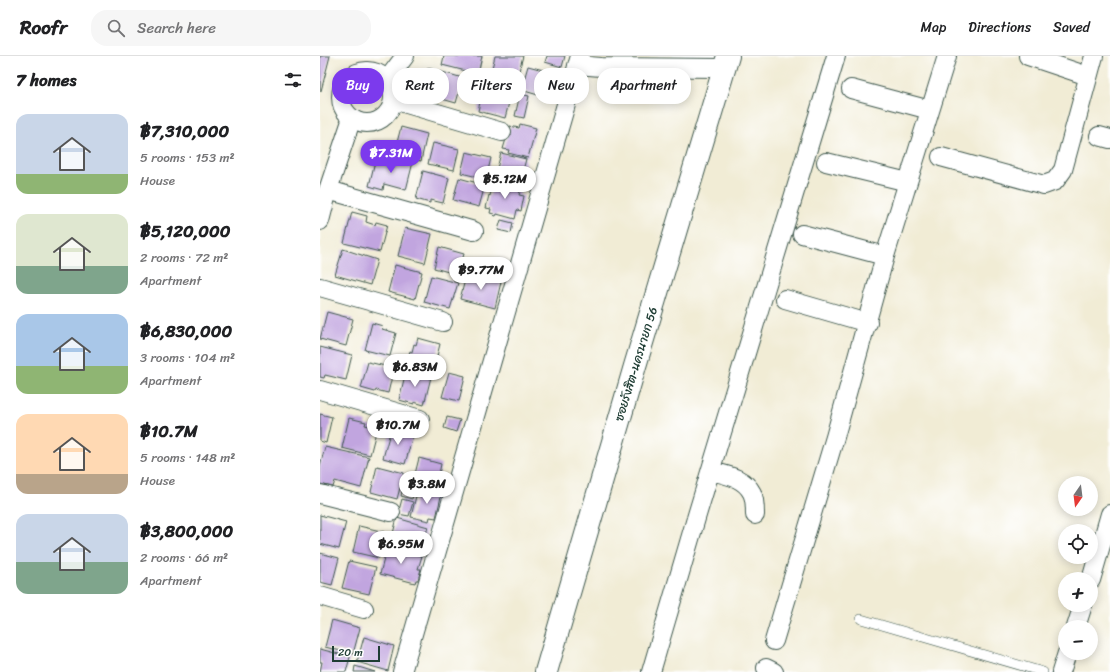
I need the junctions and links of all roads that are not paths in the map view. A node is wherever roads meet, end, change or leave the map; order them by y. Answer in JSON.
{"nodes":[{"id":1,"x":405,"y":56,"type":"edge"},
{"id":2,"x":836,"y":56,"type":"edge"},
{"id":3,"x":947,"y":56,"type":"edge"},
{"id":4,"x":1028,"y":56,"type":"edge"},
{"id":5,"x":1094,"y":56,"type":"edge"},
{"id":6,"x":578,"y":60,"type":"edge"},
{"id":7,"x":726,"y":62,"type":"edge"},
{"id":8,"x":1088,"y":76,"type":"junction"},
{"id":9,"x":387,"y":80,"type":"junction"},
{"id":10,"x":851,"y":89,"type":"dead end"},
{"id":11,"x":392,"y":91,"type":"edge"},
{"id":12,"x":392,"y":103,"type":"edge"},
{"id":13,"x":407,"y":104,"type":"edge"},
{"id":14,"x":930,"y":110,"type":"junction"},
{"id":15,"x":352,"y":118,"type":"junction"},
{"id":16,"x":502,"y":132,"type":"dead end"},
{"id":17,"x":941,"y":157,"type":"dead end"},
{"id":18,"x":826,"y":162,"type":"dead end"},
{"id":19,"x":908,"y":182,"type":"junction"},
{"id":20,"x":328,"y":190,"type":"junction"},
{"id":21,"x":320,"y":221,"type":"edge"},
{"id":22,"x":474,"y":231,"type":"dead end"},
{"id":23,"x":802,"y":234,"type":"dead end"},
{"id":24,"x":885,"y":256,"type":"junction"},
{"id":25,"x":320,"y":287,"type":"edge"},
{"id":26,"x":785,"y":299,"type":"dead end"},
{"id":27,"x":443,"y":322,"type":"dead end"},
{"id":28,"x":868,"y":323,"type":"junction"},
{"id":29,"x":320,"y":390,"type":"edge"},
{"id":30,"x":420,"y":419,"type":"dead end"},
{"id":31,"x":711,"y":471,"type":"junction"},
{"id":32,"x":320,"y":494,"type":"edge"},
{"id":33,"x":391,"y":512,"type":"dead end"},
{"id":34,"x":1110,"y":514,"type":"edge"},
{"id":35,"x":755,"y":515,"type":"dead end"},
{"id":36,"x":1093,"y":572,"type":"edge"},
{"id":37,"x":320,"y":596,"type":"edge"},
{"id":38,"x":364,"y":609,"type":"dead end"},
{"id":39,"x":861,"y":619,"type":"dead end"},
{"id":40,"x":774,"y":641,"type":"dead end"},
{"id":41,"x":1065,"y":660,"type":"edge"},
{"id":42,"x":402,"y":672,"type":"edge"},
{"id":43,"x":546,"y":672,"type":"edge"},
{"id":44,"x":651,"y":672,"type":"edge"},
{"id":45,"x":1043,"y":672,"type":"edge"},
{"id":46,"x":1061,"y":672,"type":"edge"}],
"edges":[{"from":1,"to":9,"type":"street"},
{"from":2,"to":31,"type":"street"},
{"from":3,"to":14,"type":"street"},
{"from":4,"to":8,"type":"street"},
{"from":5,"to":8,"type":"street"},
{"from":6,"to":7,"type":"street"},
{"from":6,"to":42,"type":"street"},
{"from":7,"to":43,"type":"street","name":"ซอยรังสิต-นครนายก 56"},
{"from":8,"to":17,"type":"street"},
{"from":9,"to":11,"type":"street"},
{"from":9,"to":15,"type":"street"},
{"from":10,"to":14,"type":"street"},
{"from":12,"to":15,"type":"street"},
{"from":13,"to":16,"type":"street"},
{"from":14,"to":19,"type":"street"},
{"from":15,"to":20,"type":"street"},
{"from":18,"to":19,"type":"street"},
{"from":19,"to":24,"type":"street"},
{"from":20,"to":21,"type":"street"},
{"from":20,"to":22,"type":"street"},
{"from":23,"to":24,"type":"street"},
{"from":24,"to":28,"type":"street"},
{"from":25,"to":27,"type":"street"},
{"from":26,"to":28,"type":"street"},
{"from":28,"to":40,"type":"street"},
{"from":29,"to":30,"type":"street"},
{"from":31,"to":35,"type":"street"},
{"from":31,"to":44,"type":"street"},
{"from":32,"to":33,"type":"street"},
{"from":34,"to":36,"type":"street"},
{"from":37,"to":38,"type":"street"},
{"from":39,"to":45,"type":"lane"},
{"from":41,"to":46,"type":"street"}]}
